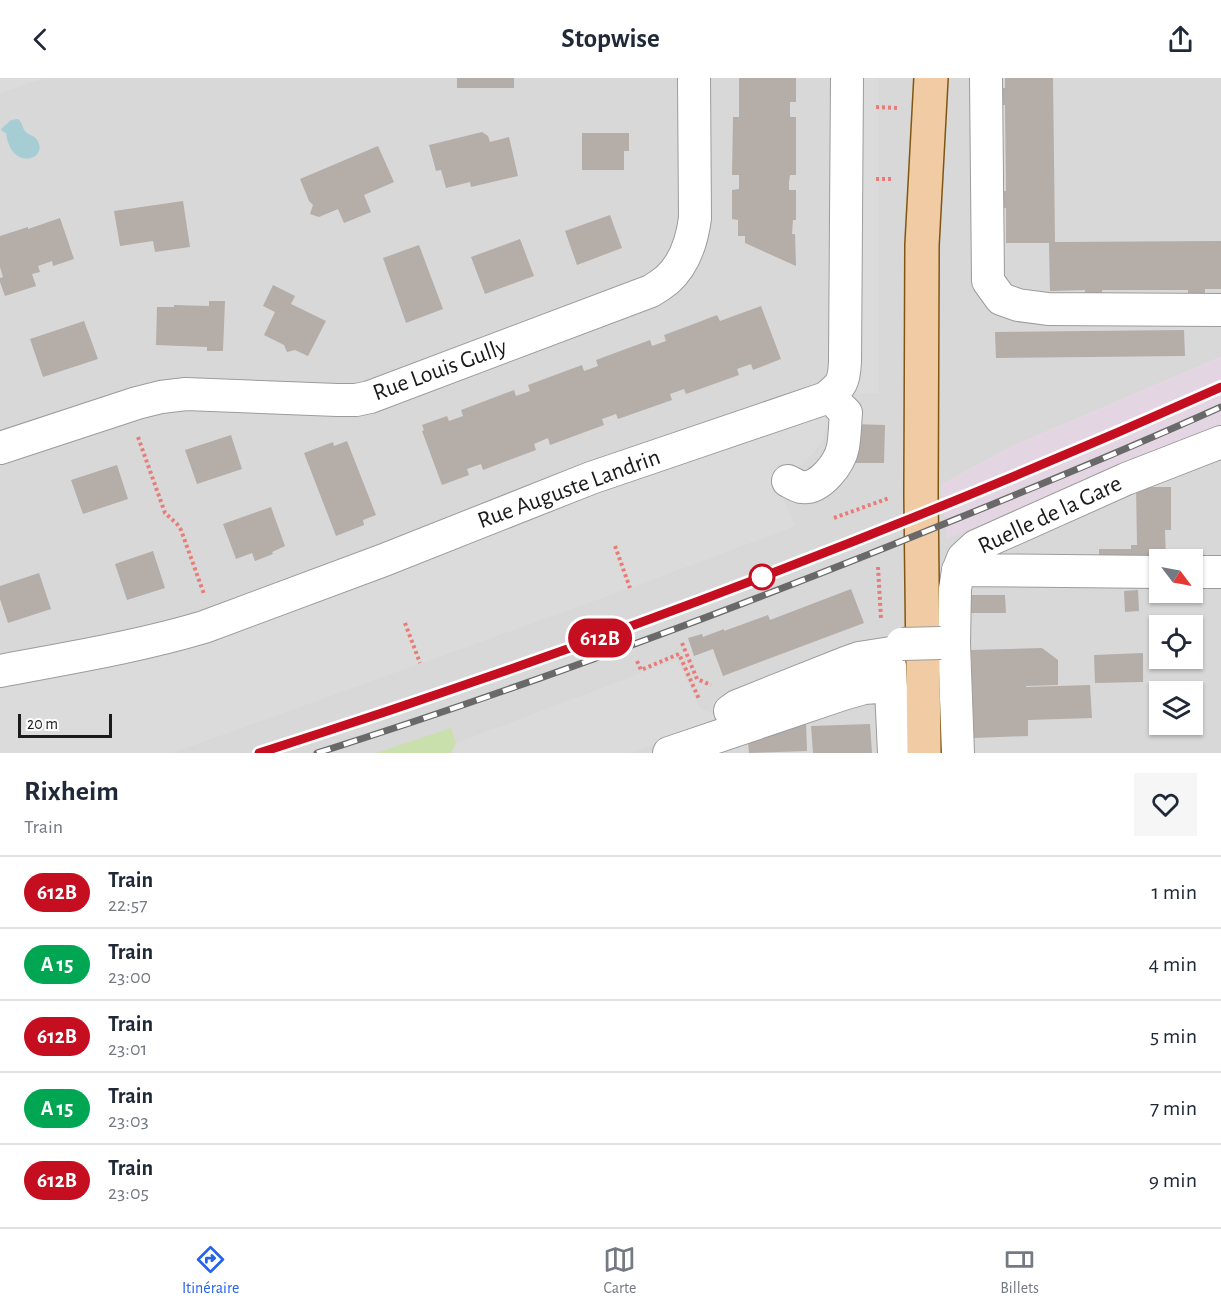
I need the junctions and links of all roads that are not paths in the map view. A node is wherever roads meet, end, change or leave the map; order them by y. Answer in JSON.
{"nodes":[{"id":1,"x":694,"y":78,"type":"edge"},
{"id":2,"x":847,"y":78,"type":"edge"},
{"id":3,"x":913,"y":78,"type":"edge"},
{"id":4,"x":931,"y":78,"type":"edge"},
{"id":5,"x":986,"y":78,"type":"edge"},
{"id":6,"x":922,"y":245,"type":"junction"},
{"id":7,"x":1221,"y":310,"type":"edge"},
{"id":8,"x":839,"y":406,"type":"dead end"},
{"id":9,"x":1221,"y":442,"type":"edge"},
{"id":10,"x":0,"y":448,"type":"edge"},
{"id":11,"x":788,"y":481,"type":"dead end"},
{"id":12,"x":958,"y":570,"type":"junction"},
{"id":13,"x":1149,"y":572,"type":"edge"},
{"id":14,"x":1203,"y":572,"type":"edge"},
{"id":15,"x":1221,"y":572,"type":"edge"},
{"id":16,"x":947,"y":643,"type":"junction"},
{"id":17,"x":897,"y":649,"type":"junction"},
{"id":18,"x":0,"y":671,"type":"edge"},
{"id":19,"x":891,"y":686,"type":"junction"},
{"id":20,"x":734,"y":709,"type":"road end"},
{"id":21,"x":669,"y":753,"type":"edge"},
{"id":22,"x":894,"y":753,"type":"edge"},
{"id":23,"x":924,"y":753,"type":"edge"},
{"id":24,"x":958,"y":753,"type":"edge"}],
"edges":[{"from":1,"to":10,"type":"street","name":"Rue Louis Gully"},
{"from":2,"to":18,"type":"street","name":"Rue Auguste Landrin"},
{"from":3,"to":6,"type":"main road"},
{"from":4,"to":6,"type":"main road"},
{"from":5,"to":7,"type":"street"},
{"from":6,"to":23,"type":"main road"},
{"from":8,"to":11,"type":"street"},
{"from":9,"to":12,"type":"street","name":"Ruelle de la Gare"},
{"from":12,"to":13,"type":"street"},
{"from":12,"to":16,"type":"street","name":"Ruelle de la Gare"},
{"from":14,"to":15,"type":"street"},
{"from":16,"to":17,"type":"street","bridge":true},
{"from":16,"to":24,"type":"street","name":"Ruelle de la Gare"},
{"from":17,"to":19,"type":"street"},
{"from":17,"to":20,"type":"street"},
{"from":19,"to":21,"type":"street"},
{"from":19,"to":22,"type":"street"}]}
